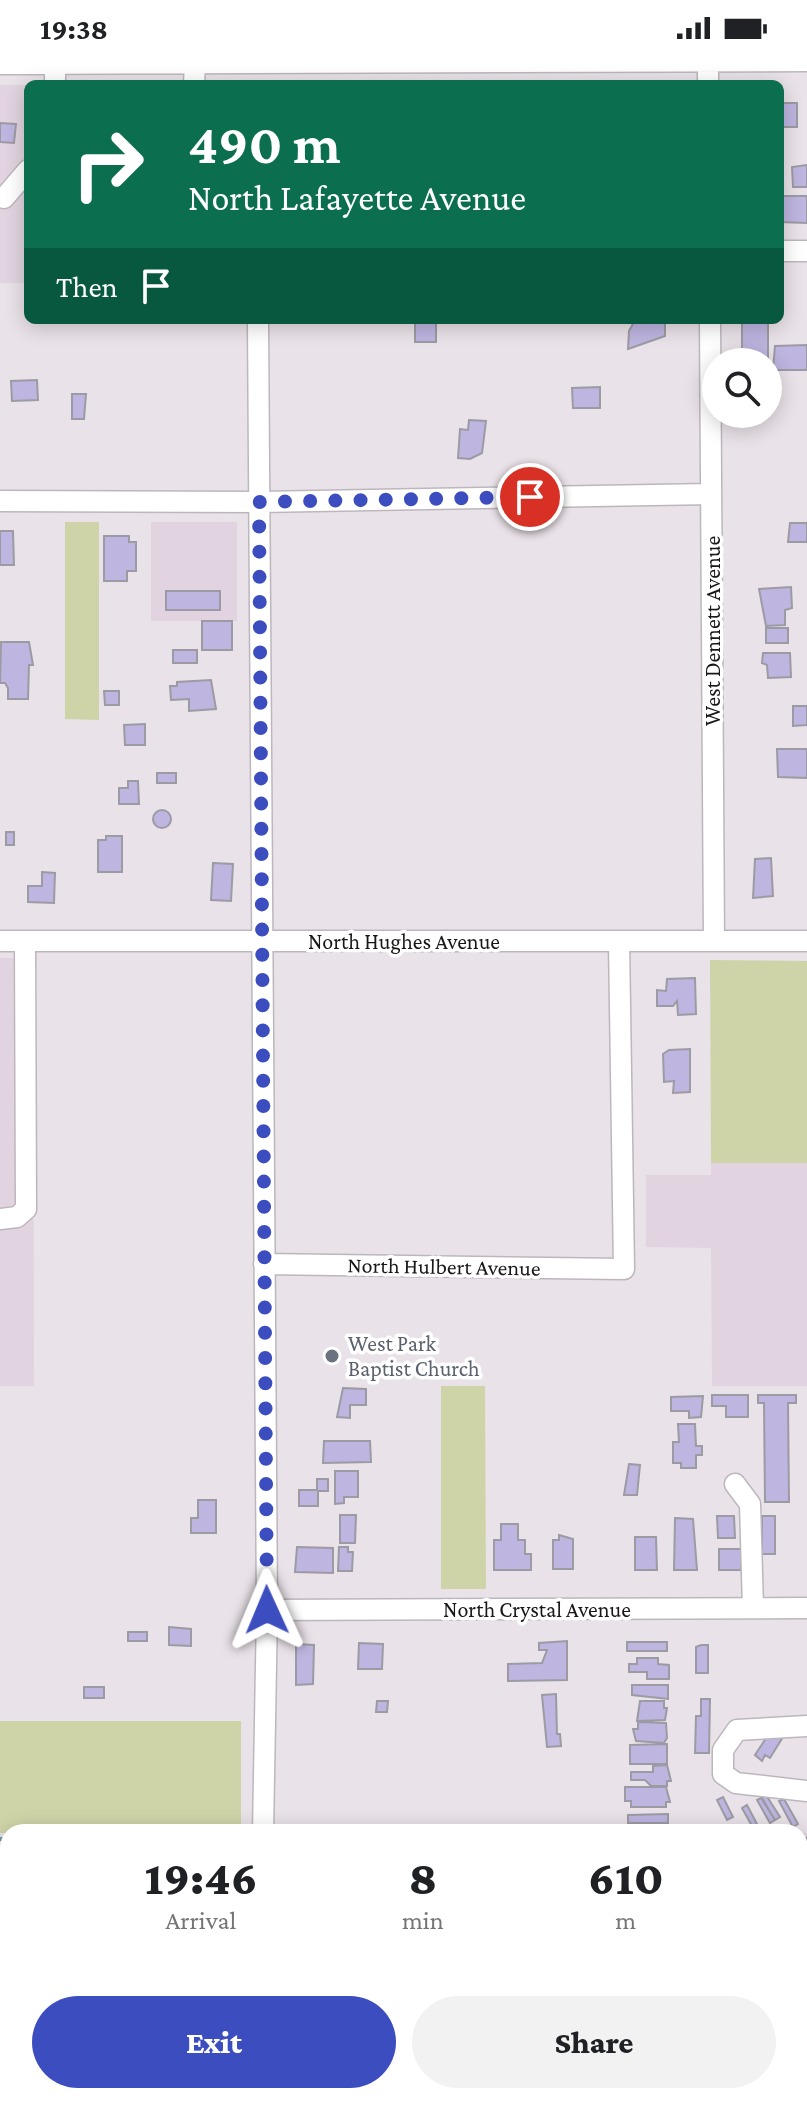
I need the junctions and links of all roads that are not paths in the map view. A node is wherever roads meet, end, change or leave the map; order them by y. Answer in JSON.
{"nodes":[{"id":1,"x":708,"y":58,"type":"edge"},
{"id":2,"x":167,"y":60,"type":"edge"},
{"id":3,"x":807,"y":61,"type":"edge"},
{"id":4,"x":0,"y":64,"type":"edge"},
{"id":5,"x":99,"y":67,"type":"edge"},
{"id":6,"x":256,"y":68,"type":"edge"},
{"id":7,"x":55,"y":74,"type":"edge"},
{"id":8,"x":194,"y":74,"type":"edge"},
{"id":9,"x":708,"y":80,"type":"edge"},
{"id":10,"x":24,"y":175,"type":"edge"},
{"id":11,"x":4,"y":198,"type":"dead end"},
{"id":12,"x":784,"y":251,"type":"edge"},
{"id":13,"x":807,"y":251,"type":"edge"},
{"id":14,"x":258,"y":324,"type":"edge"},
{"id":15,"x":710,"y":324,"type":"edge"},
{"id":16,"x":711,"y":494,"type":"junction"},
{"id":17,"x":0,"y":501,"type":"edge"},
{"id":18,"x":259,"y":502,"type":"junction"},
{"id":19,"x":0,"y":941,"type":"edge"},
{"id":20,"x":25,"y":941,"type":"junction"},
{"id":21,"x":261,"y":941,"type":"junction"},
{"id":22,"x":619,"y":941,"type":"junction"},
{"id":23,"x":714,"y":941,"type":"junction"},
{"id":24,"x":807,"y":941,"type":"edge"},
{"id":25,"x":0,"y":1219,"type":"edge"},
{"id":26,"x":264,"y":1264,"type":"junction"},
{"id":27,"x":735,"y":1484,"type":"dead end"},
{"id":28,"x":753,"y":1608,"type":"junction"},
{"id":29,"x":807,"y":1608,"type":"edge"},
{"id":30,"x":267,"y":1610,"type":"junction"},
{"id":31,"x":807,"y":1726,"type":"edge"},
{"id":32,"x":807,"y":1791,"type":"edge"},
{"id":33,"x":263,"y":1824,"type":"edge"}],
"edges":[{"from":1,"to":3,"type":"street"},
{"from":1,"to":6,"type":"street"},
{"from":1,"to":9,"type":"street"},
{"from":2,"to":5,"type":"street"},
{"from":2,"to":8,"type":"street"},
{"from":4,"to":7,"type":"street"},
{"from":5,"to":7,"type":"street"},
{"from":6,"to":8,"type":"street"},
{"from":10,"to":11,"type":"street"},
{"from":12,"to":13,"type":"street"},
{"from":14,"to":18,"type":"street"},
{"from":15,"to":16,"type":"street","name":"West Dennett Avenue"},
{"from":16,"to":18,"type":"street"},
{"from":16,"to":23,"type":"street","name":"West Dennett Avenue"},
{"from":17,"to":18,"type":"street"},
{"from":18,"to":21,"type":"street"},
{"from":19,"to":20,"type":"street","name":"North Hughes Avenue"},
{"from":20,"to":21,"type":"street","name":"North Hughes Avenue"},
{"from":20,"to":25,"type":"street"},
{"from":21,"to":22,"type":"street","name":"North Hughes Avenue"},
{"from":21,"to":26,"type":"street"},
{"from":22,"to":23,"type":"street","name":"North Hughes Avenue"},
{"from":22,"to":26,"type":"street","name":"North Hulbert Avenue"},
{"from":23,"to":24,"type":"street","name":"North Hughes Avenue"},
{"from":26,"to":30,"type":"street"},
{"from":27,"to":28,"type":"street"},
{"from":28,"to":29,"type":"street","name":"North Crystal Avenue"},
{"from":28,"to":30,"type":"street","name":"North Crystal Avenue"},
{"from":30,"to":33,"type":"street"},
{"from":31,"to":32,"type":"street"}]}
